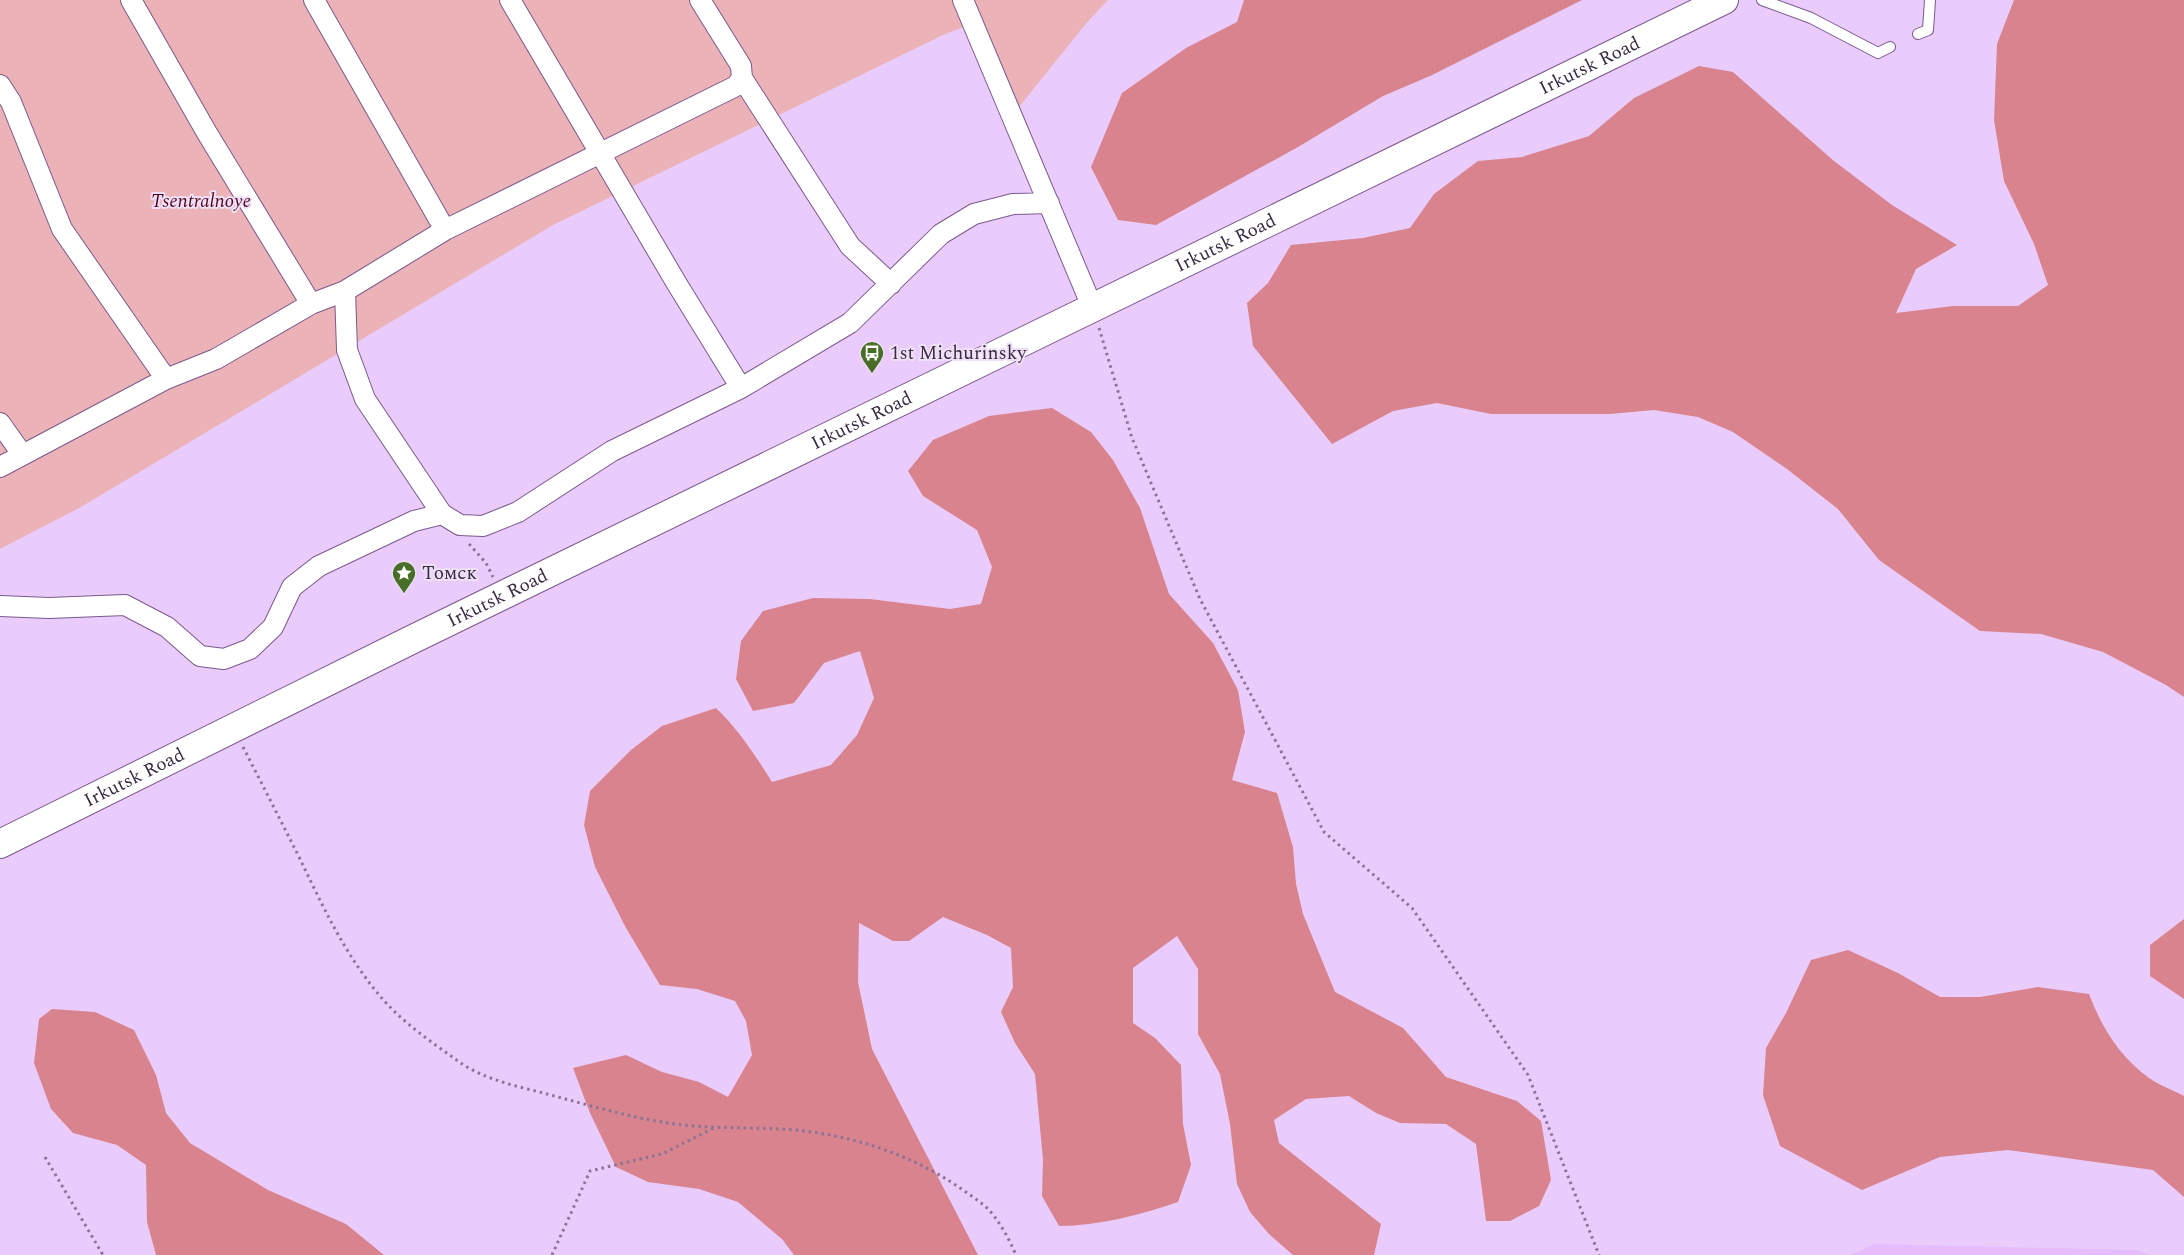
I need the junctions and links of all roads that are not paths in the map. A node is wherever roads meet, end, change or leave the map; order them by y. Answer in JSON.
{"nodes":[{"id":1,"x":131,"y":0,"type":"edge"},
{"id":2,"x":314,"y":0,"type":"edge"},
{"id":3,"x":510,"y":0,"type":"edge"},
{"id":4,"x":700,"y":0,"type":"edge"},
{"id":5,"x":963,"y":0,"type":"edge"},
{"id":6,"x":1724,"y":0,"type":"edge"},
{"id":7,"x":1762,"y":0,"type":"edge"},
{"id":8,"x":1930,"y":0,"type":"edge"},
{"id":9,"x":1918,"y":34,"type":"dead end"},
{"id":10,"x":1890,"y":47,"type":"dead end"},
{"id":11,"x":742,"y":78,"type":"junction"},
{"id":12,"x":0,"y":85,"type":"edge"},
{"id":13,"x":600,"y":153,"type":"junction"},
{"id":14,"x":1049,"y":203,"type":"junction"},
{"id":15,"x":445,"y":230,"type":"junction"},
{"id":16,"x":891,"y":284,"type":"junction"},
{"id":17,"x":344,"y":291,"type":"junction"},
{"id":18,"x":311,"y":304,"type":"junction"},
{"id":19,"x":1093,"y":309,"type":"junction"},
{"id":20,"x":166,"y":379,"type":"junction"},
{"id":21,"x":741,"y":388,"type":"junction"},
{"id":22,"x":0,"y":424,"type":"edge"},
{"id":23,"x":22,"y":454,"type":"junction"},
{"id":24,"x":0,"y":467,"type":"edge"},
{"id":25,"x":442,"y":514,"type":"junction"},
{"id":26,"x":0,"y":606,"type":"edge"},
{"id":27,"x":0,"y":844,"type":"edge"}],
"edges":[{"from":1,"to":18,"type":"street"},
{"from":2,"to":15,"type":"street"},
{"from":3,"to":13,"type":"street"},
{"from":4,"to":11,"type":"street"},
{"from":5,"to":14,"type":"street"},
{"from":6,"to":19,"type":"main road","name":"Irkutsk Road"},
{"from":7,"to":10,"type":"lane"},
{"from":8,"to":9,"type":"lane"},
{"from":11,"to":13,"type":"street"},
{"from":11,"to":16,"type":"street"},
{"from":12,"to":20,"type":"street"},
{"from":13,"to":15,"type":"street"},
{"from":13,"to":21,"type":"street"},
{"from":14,"to":16,"type":"street"},
{"from":14,"to":19,"type":"street"},
{"from":15,"to":17,"type":"street"},
{"from":16,"to":21,"type":"street"},
{"from":17,"to":18,"type":"street"},
{"from":17,"to":25,"type":"street"},
{"from":18,"to":20,"type":"street"},
{"from":19,"to":27,"type":"main road","name":"Irkutsk Road"},
{"from":20,"to":23,"type":"street"},
{"from":21,"to":25,"type":"street"},
{"from":22,"to":23,"type":"street"},
{"from":23,"to":24,"type":"street"},
{"from":25,"to":26,"type":"street"}]}
